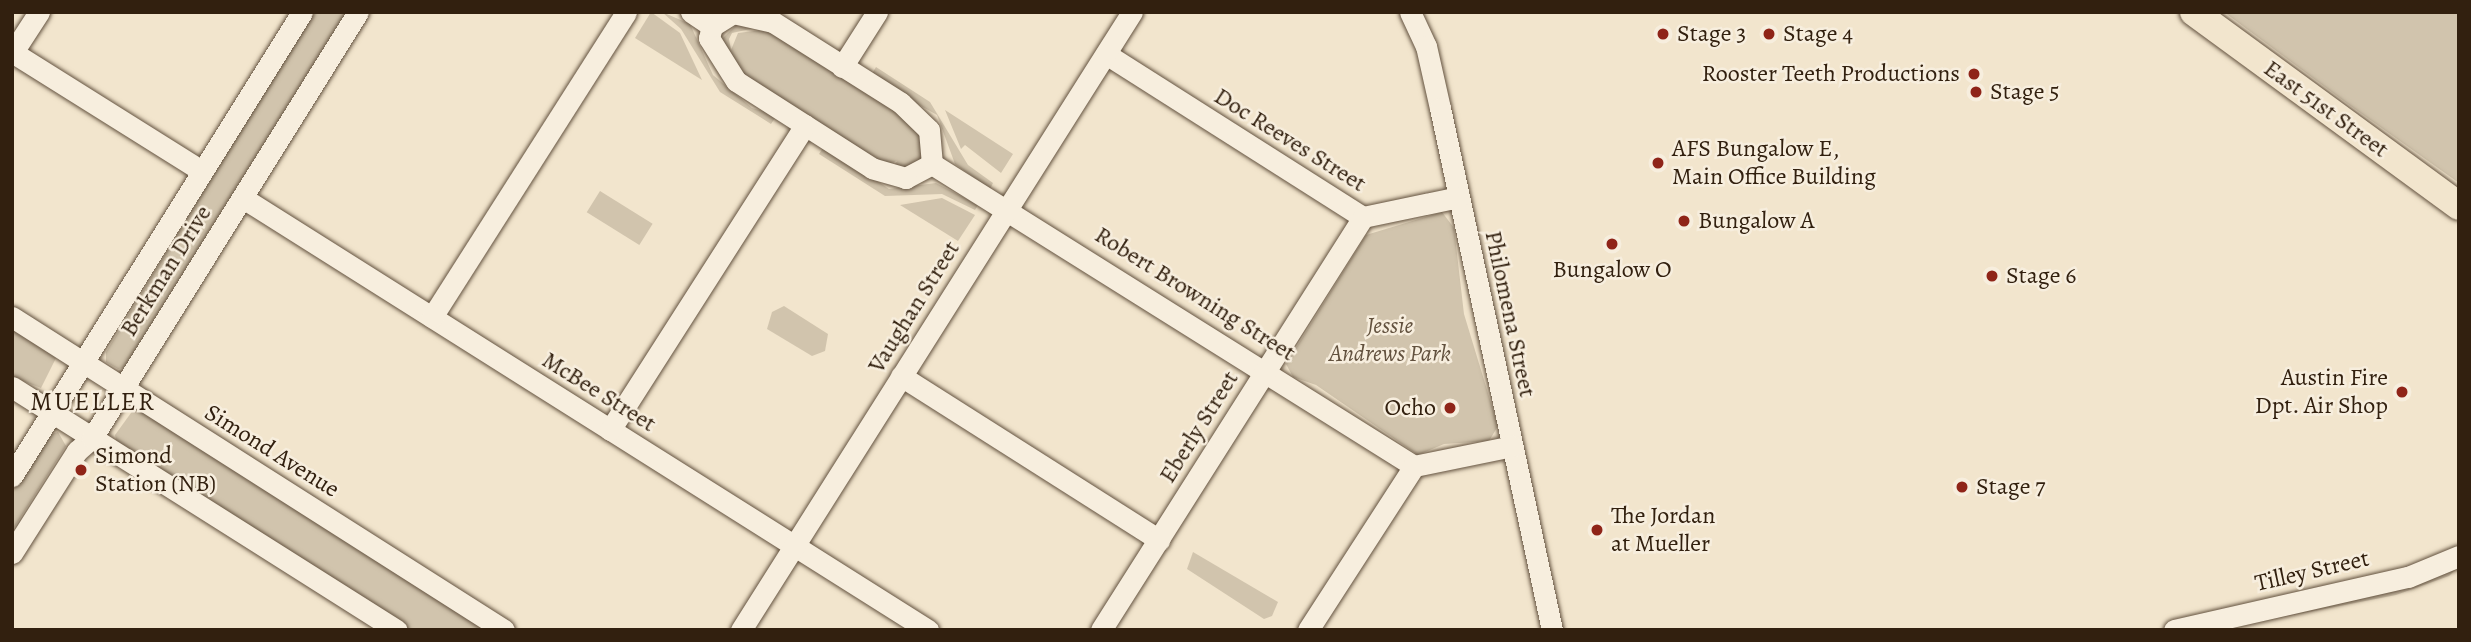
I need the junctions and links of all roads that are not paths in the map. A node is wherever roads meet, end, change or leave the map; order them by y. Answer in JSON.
{"nodes":[{"id":1,"x":39,"y":12,"type":"edge"},
{"id":2,"x":302,"y":12,"type":"edge"},
{"id":3,"x":358,"y":12,"type":"edge"},
{"id":4,"x":626,"y":12,"type":"edge"},
{"id":5,"x":691,"y":12,"type":"edge"},
{"id":6,"x":877,"y":12,"type":"edge"},
{"id":7,"x":1132,"y":12,"type":"edge"},
{"id":8,"x":1410,"y":12,"type":"edge"},
{"id":9,"x":2194,"y":12,"type":"edge"},
{"id":10,"x":712,"y":26,"type":"junction"},
{"id":11,"x":13,"y":52,"type":"edge"},
{"id":12,"x":1106,"y":54,"type":"junction"},
{"id":13,"x":842,"y":67,"type":"junction"},
{"id":14,"x":805,"y":125,"type":"junction"},
{"id":15,"x":932,"y":164,"type":"junction"},
{"id":16,"x":200,"y":170,"type":"junction"},
{"id":17,"x":1459,"y":197,"type":"junction"},
{"id":18,"x":243,"y":198,"type":"junction"},
{"id":19,"x":2459,"y":206,"type":"edge"},
{"id":20,"x":1006,"y":211,"type":"junction"},
{"id":21,"x":1363,"y":217,"type":"junction"},
{"id":22,"x":12,"y":317,"type":"edge"},
{"id":23,"x":432,"y":317,"type":"junction"},
{"id":24,"x":80,"y":361,"type":"junction"},
{"id":25,"x":1265,"y":370,"type":"junction"},
{"id":26,"x":901,"y":376,"type":"junction"},
{"id":27,"x":12,"y":387,"type":"edge"},
{"id":28,"x":124,"y":388,"type":"junction"},
{"id":29,"x":49,"y":411,"type":"junction"},
{"id":30,"x":610,"y":430,"type":"junction"},
{"id":31,"x":92,"y":439,"type":"junction"},
{"id":32,"x":1512,"y":446,"type":"junction"},
{"id":33,"x":1414,"y":466,"type":"junction"},
{"id":34,"x":12,"y":476,"type":"edge"},
{"id":35,"x":1159,"y":540,"type":"junction"},
{"id":36,"x":795,"y":545,"type":"junction"},
{"id":37,"x":12,"y":553,"type":"edge"},
{"id":38,"x":2459,"y":556,"type":"edge"},
{"id":39,"x":397,"y":630,"type":"edge"},
{"id":40,"x":504,"y":630,"type":"edge"},
{"id":41,"x":741,"y":630,"type":"edge"},
{"id":42,"x":928,"y":630,"type":"edge"},
{"id":43,"x":1101,"y":630,"type":"edge"},
{"id":44,"x":1308,"y":630,"type":"edge"},
{"id":45,"x":1552,"y":630,"type":"edge"},
{"id":46,"x":2174,"y":630,"type":"edge"}],
"edges":[{"from":1,"to":11,"type":"street"},
{"from":2,"to":16,"type":"street","name":"Berkman Drive"},
{"from":3,"to":18,"type":"street","name":"Berkman Drive"},
{"from":4,"to":23,"type":"street"},
{"from":5,"to":10,"type":"street"},
{"from":6,"to":13,"type":"street"},
{"from":7,"to":12,"type":"street","name":"Vaughan Street"},
{"from":8,"to":17,"type":"street","name":"Philomena Street"},
{"from":9,"to":19,"type":"main road","name":"East 51st Street"},
{"from":10,"to":13,"type":"street"},
{"from":10,"to":14,"type":"street"},
{"from":11,"to":16,"type":"street"},
{"from":12,"to":20,"type":"street","name":"Vaughan Street"},
{"from":12,"to":21,"type":"street","name":"Doc Reeves Street"},
{"from":13,"to":15,"type":"street"},
{"from":14,"to":15,"type":"street"},
{"from":14,"to":30,"type":"street"},
{"from":15,"to":20,"type":"street","name":"Robert Browning Street"},
{"from":16,"to":24,"type":"street","name":"Berkman Drive"},
{"from":17,"to":21,"type":"street","name":"Doc Reeves Street"},
{"from":17,"to":32,"type":"street","name":"Philomena Street"},
{"from":18,"to":23,"type":"street","name":"McBee Street"},
{"from":18,"to":28,"type":"street","name":"Berkman Drive"},
{"from":20,"to":25,"type":"street","name":"Robert Browning Street"},
{"from":20,"to":26,"type":"street","name":"Vaughan Street"},
{"from":21,"to":25,"type":"street","name":"Eberly Street"},
{"from":22,"to":24,"type":"street","name":"Simond Avenue"},
{"from":23,"to":30,"type":"street","name":"McBee Street"},
{"from":24,"to":28,"type":"street","name":"Simond Avenue"},
{"from":24,"to":29,"type":"street","name":"Berkman Drive"},
{"from":25,"to":33,"type":"street","name":"Robert Browning Street"},
{"from":25,"to":35,"type":"street","name":"Eberly Street"},
{"from":26,"to":35,"type":"street"},
{"from":26,"to":36,"type":"street","name":"Vaughan Street"},
{"from":27,"to":29,"type":"street"},
{"from":28,"to":31,"type":"street","name":"Berkman Drive"},
{"from":28,"to":40,"type":"street","name":"Simond Avenue"},
{"from":29,"to":31,"type":"street"},
{"from":29,"to":34,"type":"street","name":"Berkman Drive"},
{"from":30,"to":36,"type":"street","name":"McBee Street"},
{"from":31,"to":37,"type":"street","name":"Berkman Drive"},
{"from":31,"to":39,"type":"street"},
{"from":32,"to":33,"type":"street"},
{"from":32,"to":45,"type":"street","name":"Philomena Street"},
{"from":33,"to":44,"type":"street"},
{"from":35,"to":43,"type":"street","name":"Eberly Street"},
{"from":36,"to":41,"type":"street","name":"Vaughan Street"},
{"from":36,"to":42,"type":"street","name":"McBee Street"},
{"from":38,"to":46,"type":"street","name":"Tilley Street"}]}
